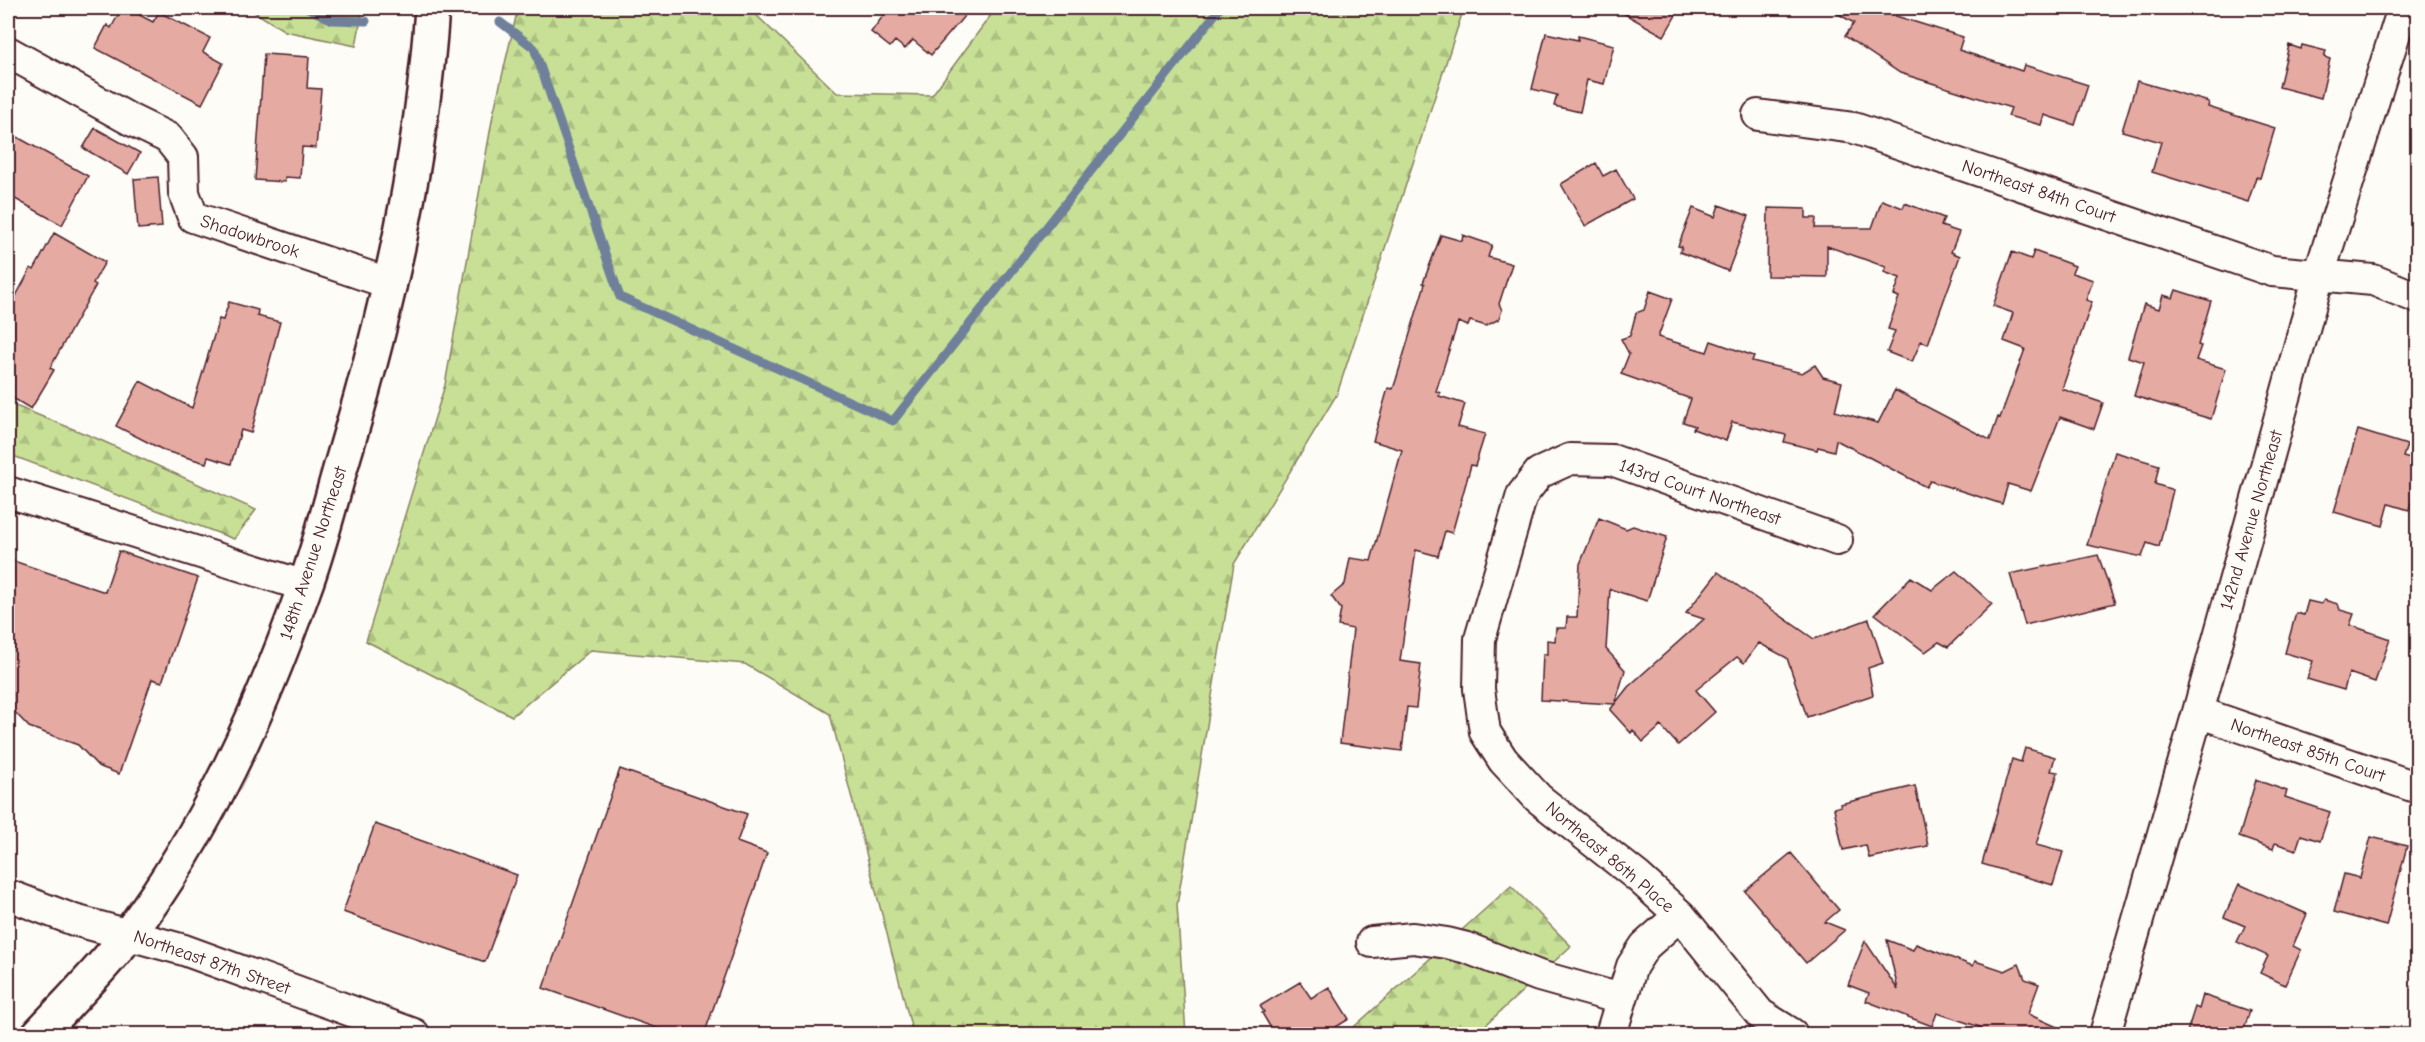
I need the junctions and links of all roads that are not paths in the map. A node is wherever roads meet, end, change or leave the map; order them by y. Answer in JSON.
{"nodes":[{"id":1,"x":432,"y":8,"type":"edge"},
{"id":2,"x":2403,"y":8,"type":"edge"},
{"id":3,"x":8,"y":52,"type":"edge"},
{"id":4,"x":1758,"y":115,"type":"dead end"},
{"id":5,"x":2319,"y":275,"type":"junction"},
{"id":6,"x":391,"y":284,"type":"junction"},
{"id":7,"x":2418,"y":298,"type":"edge"},
{"id":8,"x":8,"y":492,"type":"edge"},
{"id":9,"x":1837,"y":540,"type":"dead end"},
{"id":10,"x":305,"y":586,"type":"junction"},
{"id":11,"x":1479,"y":690,"type":"joint"},
{"id":12,"x":2198,"y":712,"type":"junction"},
{"id":13,"x":2418,"y":788,"type":"edge"},
{"id":14,"x":8,"y":895,"type":"edge"},
{"id":15,"x":1680,"y":915,"type":"junction"},
{"id":16,"x":129,"y":934,"type":"junction"},
{"id":17,"x":1372,"y":942,"type":"dead end"},
{"id":18,"x":1621,"y":999,"type":"junction"},
{"id":19,"x":39,"y":1035,"type":"edge"},
{"id":20,"x":414,"y":1035,"type":"edge"},
{"id":21,"x":1611,"y":1035,"type":"edge"},
{"id":22,"x":1792,"y":1035,"type":"edge"},
{"id":23,"x":2105,"y":1035,"type":"edge"}],
"edges":[{"from":1,"to":6,"type":"main road","name":"148th Avenue Northeast"},
{"from":2,"to":5,"type":"street","name":"142nd Avenue Northeast"},
{"from":3,"to":6,"type":"street","name":"Shadowbrook"},
{"from":4,"to":5,"type":"street","name":"Northeast 84th Court"},
{"from":5,"to":7,"type":"street","name":"Northeast 84th Court"},
{"from":5,"to":12,"type":"street","name":"142nd Avenue Northeast"},
{"from":6,"to":10,"type":"main road","name":"148th Avenue Northeast"},
{"from":8,"to":10,"type":"street"},
{"from":9,"to":11,"type":"street","name":"143rd Court Northeast"},
{"from":10,"to":16,"type":"main road","name":"148th Avenue Northeast"},
{"from":11,"to":15,"type":"street","name":"Northeast 86th Place"},
{"from":12,"to":13,"type":"street","name":"Northeast 85th Court"},
{"from":12,"to":23,"type":"street","name":"142nd Avenue Northeast"},
{"from":14,"to":16,"type":"street","name":"Northeast 87th Street"},
{"from":15,"to":18,"type":"street"},
{"from":15,"to":22,"type":"street","name":"Northeast 86th Place"},
{"from":16,"to":19,"type":"main road","name":"148th Avenue Northeast"},
{"from":16,"to":20,"type":"street","name":"Northeast 87th Street"},
{"from":17,"to":18,"type":"street"},
{"from":18,"to":21,"type":"street"}]}
